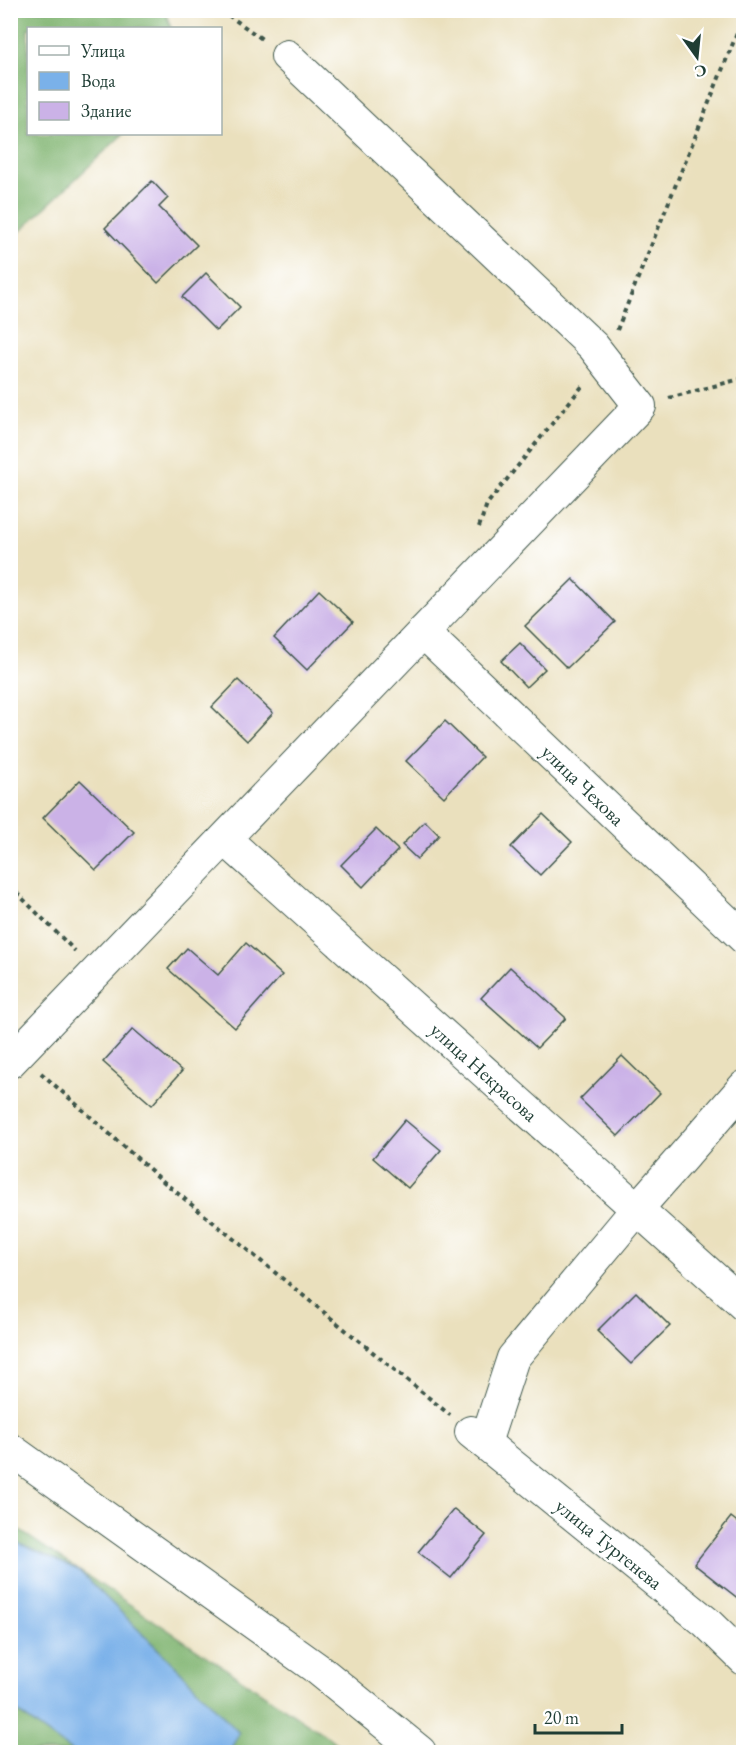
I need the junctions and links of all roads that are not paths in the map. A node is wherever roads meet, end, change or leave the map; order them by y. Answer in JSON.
{"nodes":[{"id":1,"x":287,"y":56,"type":"road end"},
{"id":2,"x":423,"y":632,"type":"junction"},
{"id":3,"x":225,"y":839,"type":"junction"},
{"id":4,"x":744,"y":938,"type":"edge"},
{"id":5,"x":15,"y":1058,"type":"edge"},
{"id":6,"x":744,"y":1088,"type":"edge"},
{"id":7,"x":637,"y":1209,"type":"junction"},
{"id":8,"x":744,"y":1305,"type":"edge"},
{"id":9,"x":10,"y":1449,"type":"edge"},
{"id":10,"x":744,"y":1659,"type":"edge"},
{"id":11,"x":420,"y":1752,"type":"edge"}],
"edges":[{"from":1,"to":2,"type":"lane"},
{"from":2,"to":3,"type":"lane"},
{"from":2,"to":4,"type":"lane","name":"улица Чехова"},
{"from":3,"to":5,"type":"lane"},
{"from":3,"to":7,"type":"lane","name":"улица Некрасова"},
{"from":6,"to":7,"type":"lane"},
{"from":7,"to":8,"type":"lane","name":"улица Некрасова"},
{"from":7,"to":10,"type":"lane","name":"улица Тургенева"},
{"from":9,"to":11,"type":"lane"}]}
